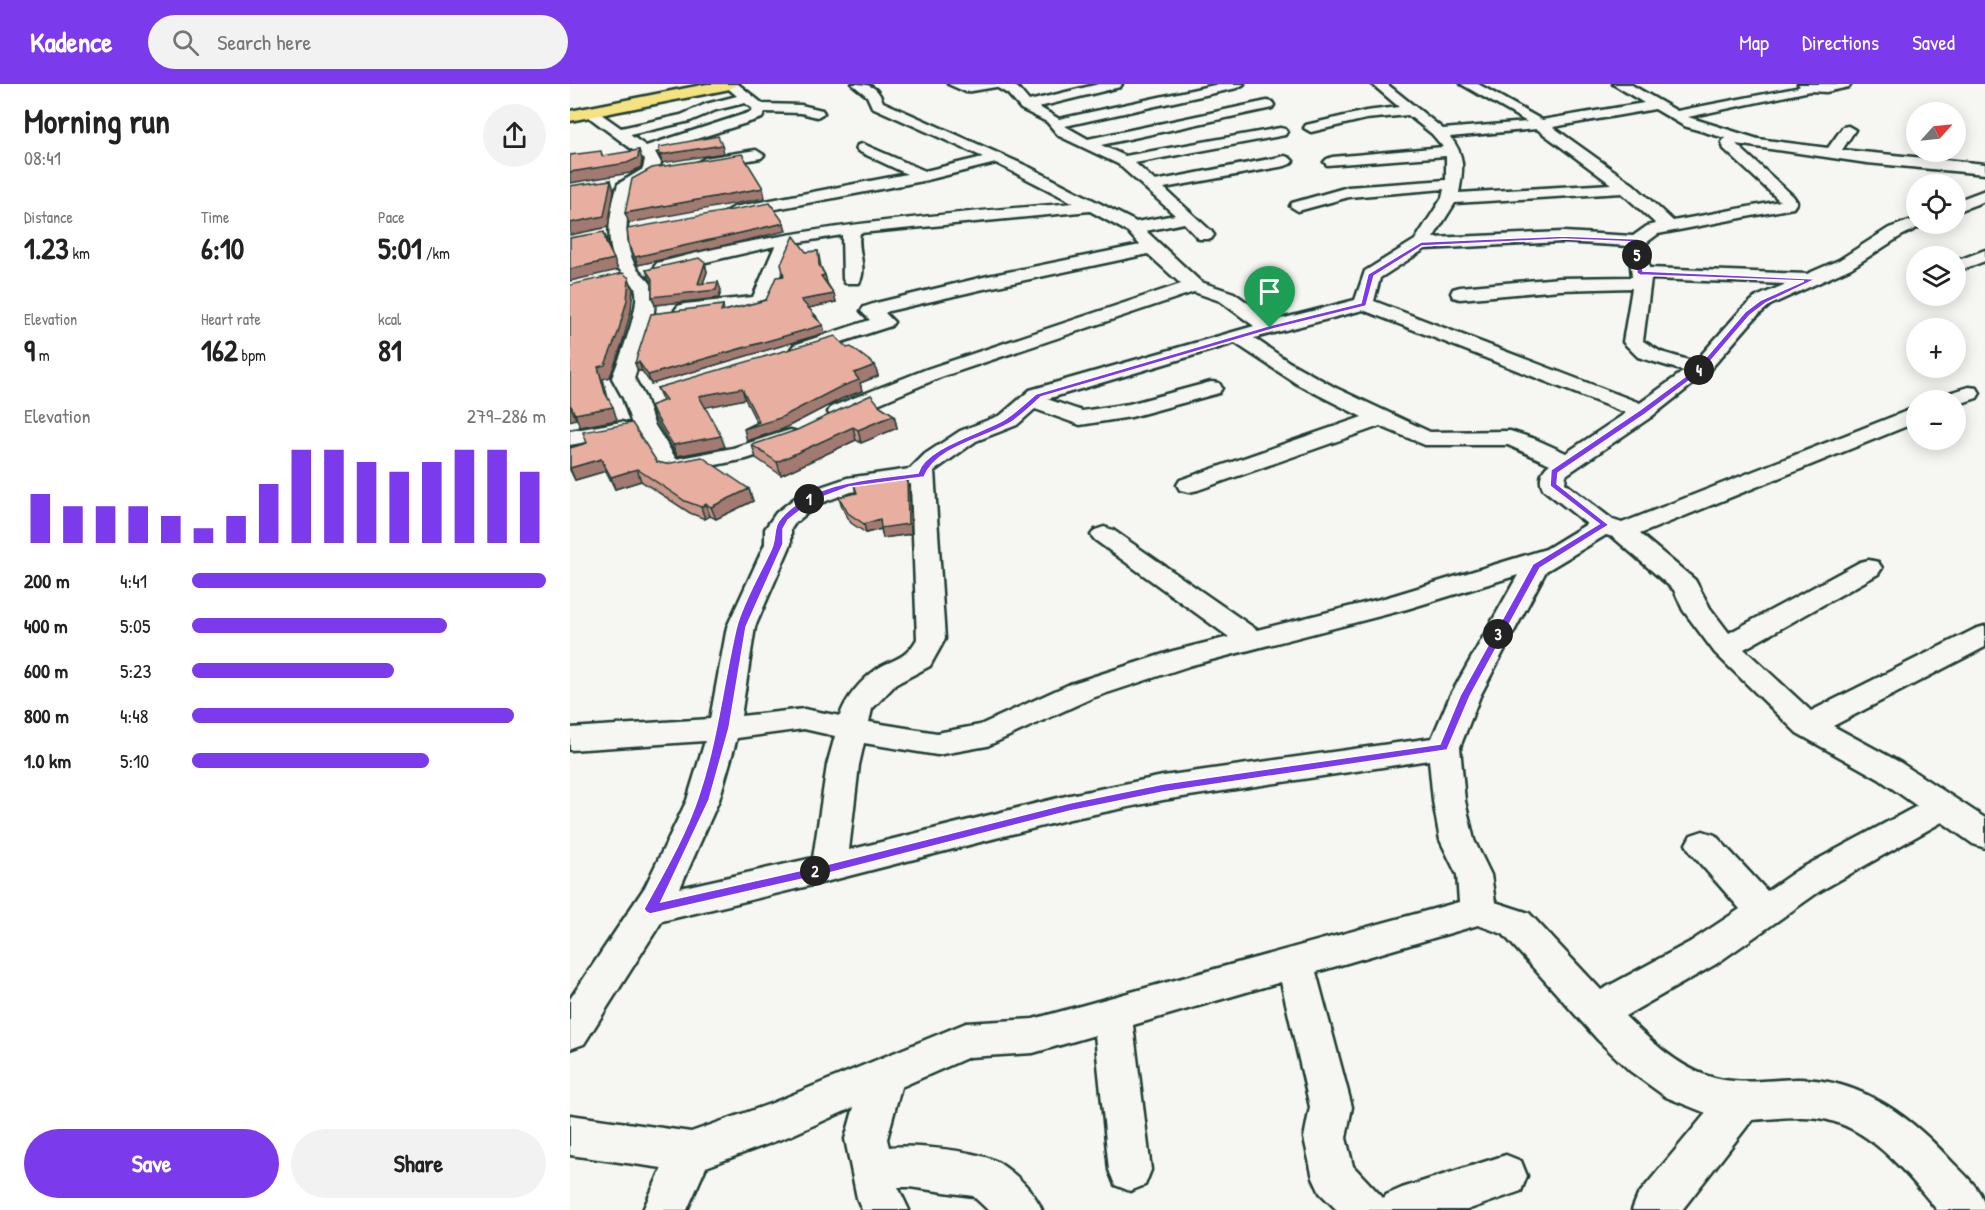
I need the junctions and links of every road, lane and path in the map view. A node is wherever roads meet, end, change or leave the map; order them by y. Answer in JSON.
{"nodes":[{"id":1,"x":730,"y":84,"type":"edge"},
{"id":2,"x":859,"y":84,"type":"edge"},
{"id":3,"x":956,"y":84,"type":"edge"},
{"id":4,"x":993,"y":84,"type":"edge"},
{"id":5,"x":1000,"y":84,"type":"edge"},
{"id":6,"x":1115,"y":84,"type":"edge"},
{"id":7,"x":1237,"y":84,"type":"edge"},
{"id":8,"x":1379,"y":84,"type":"edge"},
{"id":9,"x":1468,"y":84,"type":"edge"},
{"id":10,"x":1620,"y":84,"type":"edge"},
{"id":11,"x":1844,"y":84,"type":"edge"},
{"id":12,"x":1807,"y":85,"type":"edge"},
{"id":13,"x":1199,"y":87,"type":"edge"},
{"id":14,"x":747,"y":98,"type":"junction"},
{"id":15,"x":1268,"y":105,"type":"dead end"},
{"id":16,"x":1656,"y":105,"type":"junction"},
{"id":17,"x":1026,"y":106,"type":"junction"},
{"id":18,"x":760,"y":108,"type":"junction"},
{"id":19,"x":1413,"y":110,"type":"junction"},
{"id":20,"x":816,"y":113,"type":"dead end"},
{"id":21,"x":579,"y":114,"type":"edge"},
{"id":22,"x":1676,"y":115,"type":"junction"},
{"id":23,"x":1359,"y":117,"type":"junction"},
{"id":24,"x":1054,"y":124,"type":"junction"},
{"id":25,"x":1543,"y":124,"type":"junction"},
{"id":26,"x":1311,"y":128,"type":"dead end"},
{"id":27,"x":1373,"y":130,"type":"dead end"},
{"id":28,"x":1848,"y":130,"type":"dead end"},
{"id":29,"x":1280,"y":132,"type":"dead end"},
{"id":30,"x":619,"y":133,"type":"junction"},
{"id":31,"x":1439,"y":134,"type":"junction"},
{"id":32,"x":1735,"y":138,"type":"junction"},
{"id":33,"x":1088,"y":143,"type":"junction"},
{"id":34,"x":863,"y":148,"type":"dead end"},
{"id":35,"x":644,"y":151,"type":"junction"},
{"id":36,"x":1454,"y":151,"type":"junction"},
{"id":37,"x":1832,"y":153,"type":"junction"},
{"id":38,"x":756,"y":155,"type":"dead end"},
{"id":39,"x":997,"y":158,"type":"junction"},
{"id":40,"x":1123,"y":161,"type":"junction"},
{"id":41,"x":1285,"y":161,"type":"dead end"},
{"id":42,"x":1332,"y":162,"type":"dead end"},
{"id":43,"x":685,"y":166,"type":"edge"},
{"id":44,"x":1985,"y":169,"type":"edge"},
{"id":45,"x":923,"y":176,"type":"junction"},
{"id":46,"x":630,"y":180,"type":"junction"},
{"id":47,"x":610,"y":183,"type":"edge"},
{"id":48,"x":1152,"y":186,"type":"junction"},
{"id":49,"x":1628,"y":188,"type":"junction"},
{"id":50,"x":1451,"y":191,"type":"junction"},
{"id":51,"x":1985,"y":195,"type":"edge"},
{"id":52,"x":1966,"y":203,"type":"edge"},
{"id":53,"x":1093,"y":206,"type":"junction"},
{"id":54,"x":1298,"y":206,"type":"dead end"},
{"id":55,"x":723,"y":214,"type":"edge"},
{"id":56,"x":1188,"y":217,"type":"junction"},
{"id":57,"x":1669,"y":227,"type":"junction"},
{"id":58,"x":1134,"y":228,"type":"junction"},
{"id":59,"x":1906,"y":228,"type":"edge"},
{"id":60,"x":852,"y":229,"type":"junction"},
{"id":61,"x":1205,"y":235,"type":"dead end"},
{"id":62,"x":787,"y":239,"type":"junction"},
{"id":63,"x":1637,"y":241,"type":"junction"},
{"id":64,"x":1421,"y":244,"type":"junction"},
{"id":65,"x":1152,"y":248,"type":"junction"},
{"id":66,"x":1985,"y":255,"type":"edge"},
{"id":67,"x":1966,"y":263,"type":"edge"},
{"id":68,"x":1641,"y":277,"type":"junction"},
{"id":69,"x":626,"y":278,"type":"junction"},
{"id":70,"x":852,"y":279,"type":"dead end"},
{"id":71,"x":1813,"y":279,"type":"junction"},
{"id":72,"x":1194,"y":286,"type":"junction"},
{"id":73,"x":1460,"y":293,"type":"dead end"},
{"id":74,"x":1364,"y":304,"type":"junction"},
{"id":75,"x":644,"y":315,"type":"junction"},
{"id":76,"x":1270,"y":328,"type":"junction"},
{"id":77,"x":1238,"y":336,"type":"junction"},
{"id":78,"x":778,"y":356,"type":"edge"},
{"id":79,"x":1700,"y":369,"type":"junction"},
{"id":80,"x":1211,"y":388,"type":"dead end"},
{"id":81,"x":657,"y":391,"type":"edge"},
{"id":82,"x":634,"y":398,"type":"junction"},
{"id":83,"x":1032,"y":401,"type":"junction"},
{"id":84,"x":1643,"y":412,"type":"junction"},
{"id":85,"x":1381,"y":418,"type":"junction"},
{"id":86,"x":1906,"y":418,"type":"edge"},
{"id":87,"x":643,"y":424,"type":"junction"},
{"id":88,"x":570,"y":438,"type":"edge"},
{"id":89,"x":1567,"y":463,"type":"junction"},
{"id":90,"x":922,"y":475,"type":"junction"},
{"id":91,"x":1189,"y":485,"type":"dead end"},
{"id":92,"x":1613,"y":528,"type":"junction"},
{"id":93,"x":1104,"y":535,"type":"dead end"},
{"id":94,"x":1555,"y":555,"type":"junction"},
{"id":95,"x":1869,"y":568,"type":"dead end"},
{"id":96,"x":1985,"y":635,"type":"edge"},
{"id":97,"x":1253,"y":641,"type":"junction"},
{"id":98,"x":1725,"y":647,"type":"junction"},
{"id":99,"x":1808,"y":726,"type":"junction"},
{"id":100,"x":724,"y":728,"type":"junction"},
{"id":101,"x":853,"y":729,"type":"junction"},
{"id":102,"x":570,"y":739,"type":"edge"},
{"id":103,"x":1444,"y":747,"type":"junction"},
{"id":104,"x":1944,"y":806,"type":"junction"},
{"id":105,"x":1982,"y":828,"type":"edge"},
{"id":106,"x":1703,"y":844,"type":"dead end"},
{"id":107,"x":829,"y":868,"type":"junction"},
{"id":108,"x":650,"y":909,"type":"junction"},
{"id":109,"x":1478,"y":912,"type":"junction"},
{"id":110,"x":1764,"y":912,"type":"junction"},
{"id":111,"x":1295,"y":962,"type":"junction"},
{"id":112,"x":1597,"y":1012,"type":"junction"},
{"id":113,"x":1112,"y":1013,"type":"junction"},
{"id":114,"x":570,"y":1032,"type":"edge"},
{"id":115,"x":884,"y":1075,"type":"junction"},
{"id":116,"x":1742,"y":1101,"type":"junction"},
{"id":117,"x":570,"y":1135,"type":"edge"},
{"id":118,"x":691,"y":1152,"type":"junction"},
{"id":119,"x":873,"y":1169,"type":"junction"},
{"id":120,"x":1130,"y":1170,"type":"dead end"},
{"id":121,"x":1506,"y":1176,"type":"dead end"},
{"id":122,"x":665,"y":1210,"type":"edge"},
{"id":123,"x":886,"y":1210,"type":"edge"},
{"id":124,"x":1020,"y":1210,"type":"edge"},
{"id":125,"x":1367,"y":1210,"type":"edge"},
{"id":126,"x":1402,"y":1210,"type":"edge"},
{"id":127,"x":1654,"y":1210,"type":"edge"},
{"id":128,"x":1965,"y":1210,"type":"edge"}],
"edges":[{"from":1,"to":14,"type":"street"},
{"from":1,"to":21,"type":"main road"},
{"from":2,"to":39,"type":"street"},
{"from":3,"to":4,"type":"street"},
{"from":5,"to":17,"type":"street"},
{"from":6,"to":17,"type":"street"},
{"from":7,"to":13,"type":"street"},
{"from":8,"to":19,"type":"street"},
{"from":9,"to":25,"type":"street"},
{"from":10,"to":16,"type":"street"},
{"from":11,"to":12,"type":"street"},
{"from":12,"to":22,"type":"street"},
{"from":13,"to":24,"type":"street"},
{"from":14,"to":18,"type":"street"},
{"from":14,"to":30,"type":"street"},
{"from":15,"to":33,"type":"street"},
{"from":16,"to":22,"type":"street"},
{"from":16,"to":25,"type":"street"},
{"from":17,"to":24,"type":"street"},
{"from":18,"to":20,"type":"street"},
{"from":18,"to":35,"type":"street"},
{"from":19,"to":23,"type":"street"},
{"from":19,"to":31,"type":"street"},
{"from":21,"to":30,"type":"street"},
{"from":22,"to":32,"type":"street"},
{"from":23,"to":26,"type":"street"},
{"from":23,"to":27,"type":"street"},
{"from":24,"to":33,"type":"street"},
{"from":25,"to":31,"type":"street"},
{"from":25,"to":49,"type":"street"},
{"from":28,"to":37,"type":"street"},
{"from":29,"to":40,"type":"street"},
{"from":30,"to":35,"type":"street"},
{"from":31,"to":36,"type":"street"},
{"from":32,"to":37,"type":"street"},
{"from":32,"to":57,"type":"street"},
{"from":33,"to":40,"type":"street"},
{"from":34,"to":45,"type":"street"},
{"from":35,"to":46,"type":"street"},
{"from":36,"to":42,"type":"street"},
{"from":36,"to":50,"type":"street"},
{"from":37,"to":44,"type":"street"},
{"from":38,"to":43,"type":"street"},
{"from":39,"to":45,"type":"street"},
{"from":39,"to":53,"type":"street"},
{"from":40,"to":48,"type":"street"},
{"from":41,"to":48,"type":"street"},
{"from":45,"to":55,"type":"street"},
{"from":46,"to":47,"type":"street"},
{"from":46,"to":69,"type":"street"},
{"from":48,"to":56,"type":"street"},
{"from":49,"to":50,"type":"street"},
{"from":49,"to":57,"type":"street"},
{"from":50,"to":54,"type":"street"},
{"from":50,"to":64,"type":"street"},
{"from":51,"to":52,"type":"street"},
{"from":53,"to":58,"type":"street"},
{"from":53,"to":60,"type":"street"},
{"from":56,"to":58,"type":"street"},
{"from":56,"to":61,"type":"street"},
{"from":57,"to":63,"type":"street"},
{"from":58,"to":65,"type":"street"},
{"from":59,"to":71,"type":"street"},
{"from":60,"to":62,"type":"street"},
{"from":60,"to":70,"type":"street"},
{"from":62,"to":69,"type":"street"},
{"from":62,"to":75,"type":"street"},
{"from":63,"to":64,"type":"street"},
{"from":63,"to":68,"type":"street"},
{"from":64,"to":74,"type":"street"},
{"from":65,"to":72,"type":"street"},
{"from":65,"to":78,"type":"street"},
{"from":66,"to":67,"type":"street"},
{"from":68,"to":71,"type":"street"},
{"from":68,"to":73,"type":"street"},
{"from":68,"to":79,"type":"street"},
{"from":69,"to":75,"type":"street"},
{"from":71,"to":79,"type":"street"},
{"from":72,"to":76,"type":"street"},
{"from":72,"to":87,"type":"street"},
{"from":74,"to":76,"type":"street"},
{"from":74,"to":84,"type":"street"},
{"from":75,"to":82,"type":"street"},
{"from":76,"to":77,"type":"street"},
{"from":77,"to":83,"type":"street"},
{"from":77,"to":85,"type":"street"},
{"from":79,"to":84,"type":"street"},
{"from":80,"to":83,"type":"street"},
{"from":81,"to":82,"type":"street"},
{"from":82,"to":87,"type":"street"},
{"from":83,"to":90,"type":"street"},
{"from":84,"to":89,"type":"street"},
{"from":85,"to":89,"type":"street"},
{"from":85,"to":91,"type":"street"},
{"from":86,"to":92,"type":"street"},
{"from":87,"to":88,"type":"street"},
{"from":89,"to":92,"type":"street"},
{"from":90,"to":100,"type":"street"},
{"from":90,"to":101,"type":"street"},
{"from":92,"to":94,"type":"street"},
{"from":92,"to":98,"type":"street"},
{"from":93,"to":97,"type":"street"},
{"from":94,"to":97,"type":"street"},
{"from":94,"to":103,"type":"street"},
{"from":95,"to":98,"type":"street"},
{"from":96,"to":99,"type":"street"},
{"from":97,"to":101,"type":"street"},
{"from":98,"to":99,"type":"street"},
{"from":99,"to":104,"type":"street"},
{"from":100,"to":101,"type":"street"},
{"from":100,"to":102,"type":"street"},
{"from":100,"to":108,"type":"street"},
{"from":101,"to":107,"type":"street"},
{"from":103,"to":107,"type":"street"},
{"from":103,"to":109,"type":"street"},
{"from":104,"to":105,"type":"street"},
{"from":104,"to":110,"type":"street"},
{"from":106,"to":110,"type":"street"},
{"from":107,"to":108,"type":"street"},
{"from":108,"to":114,"type":"street"},
{"from":109,"to":111,"type":"street"},
{"from":109,"to":112,"type":"street"},
{"from":110,"to":112,"type":"street"},
{"from":111,"to":113,"type":"street"},
{"from":111,"to":125,"type":"street"},
{"from":112,"to":116,"type":"street"},
{"from":113,"to":115,"type":"street"},
{"from":113,"to":120,"type":"street"},
{"from":115,"to":118,"type":"street"},
{"from":115,"to":119,"type":"street"},
{"from":116,"to":127,"type":"street"},
{"from":116,"to":128,"type":"street"},
{"from":117,"to":118,"type":"street"},
{"from":118,"to":122,"type":"street"},
{"from":119,"to":123,"type":"street"},
{"from":119,"to":124,"type":"street"},
{"from":121,"to":126,"type":"street"}]}
